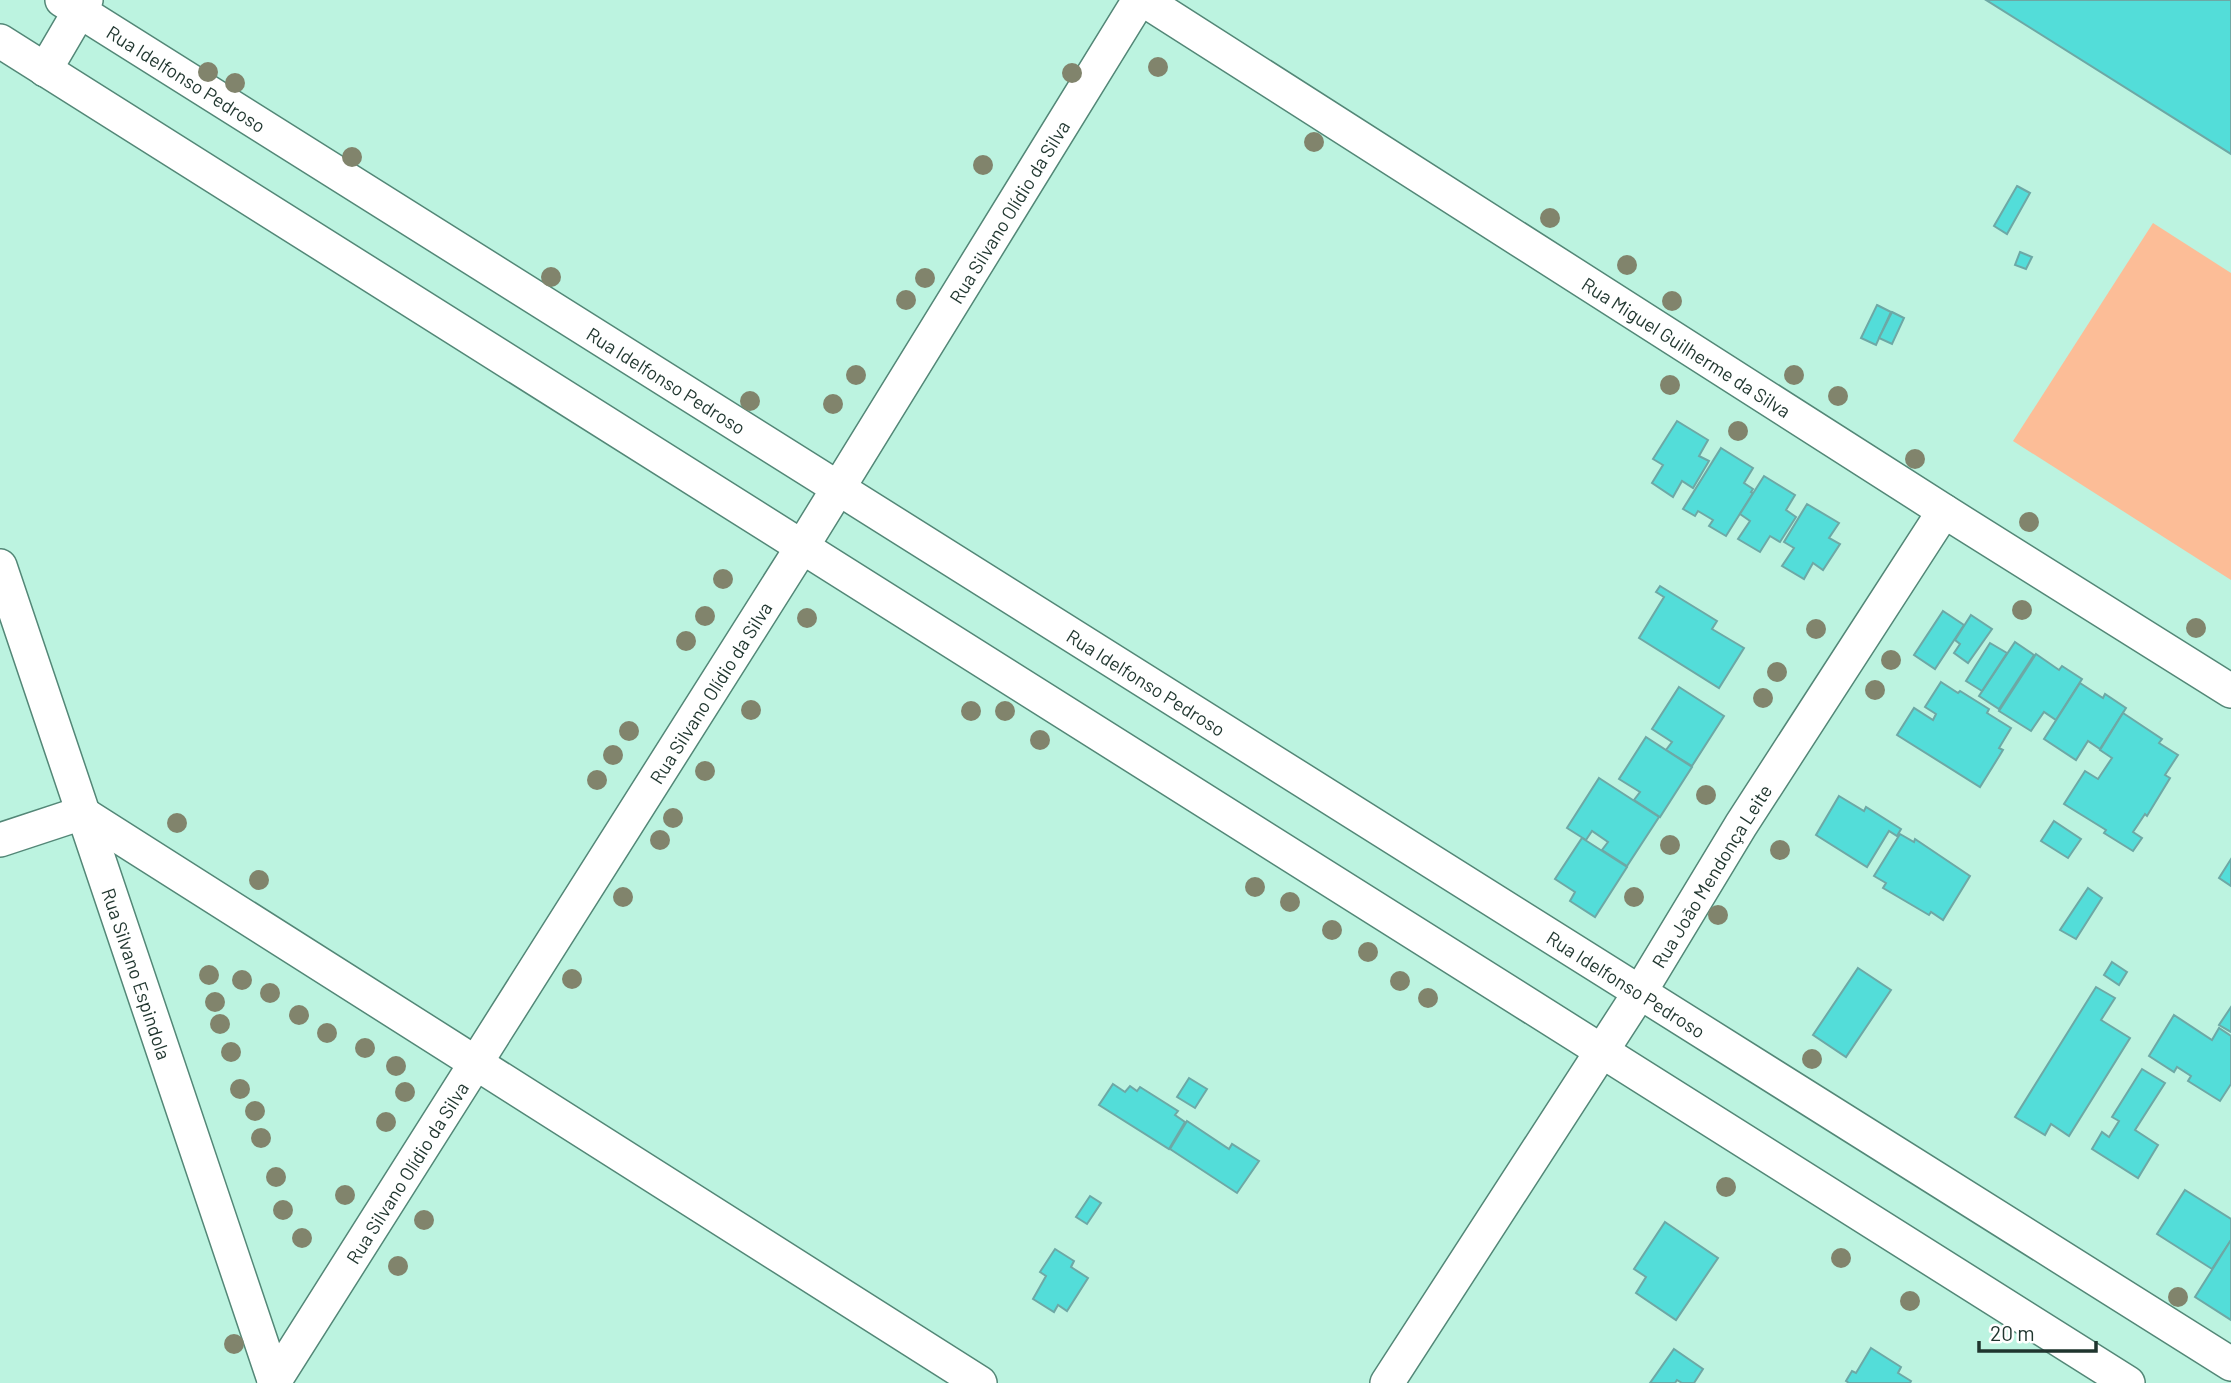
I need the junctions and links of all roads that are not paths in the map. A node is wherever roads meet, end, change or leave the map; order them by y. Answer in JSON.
{"nodes":[{"id":1,"x":1141,"y":0,"type":"edge"},
{"id":2,"x":76,"y":4,"type":"edge"},
{"id":3,"x":0,"y":41,"type":"edge"},
{"id":4,"x":45,"y":70,"type":"junction"},
{"id":5,"x":839,"y":487,"type":"junction"},
{"id":6,"x":1944,"y":511,"type":"junction"},
{"id":7,"x":802,"y":547,"type":"junction"},
{"id":8,"x":0,"y":566,"type":"edge"},
{"id":9,"x":2231,"y":691,"type":"edge"},
{"id":10,"x":82,"y":813,"type":"junction"},
{"id":11,"x":0,"y":840,"type":"edge"},
{"id":12,"x":1640,"y":992,"type":"junction"},
{"id":13,"x":1601,"y":1051,"type":"junction"},
{"id":14,"x":476,"y":1063,"type":"junction"},
{"id":15,"x":2231,"y":1364,"type":"edge"},
{"id":16,"x":275,"y":1382,"type":"edge"},
{"id":17,"x":981,"y":1383,"type":"edge"},
{"id":18,"x":1387,"y":1383,"type":"edge"},
{"id":19,"x":2128,"y":1383,"type":"edge"}],
"edges":[{"from":1,"to":5,"type":"street","name":"Rua Silvano Olídio da Silva"},
{"from":1,"to":6,"type":"street","name":"Rua Miguel Guilherme da Silva"},
{"from":2,"to":4,"type":"street"},
{"from":2,"to":5,"type":"street","name":"Rua Idelfonso Pedroso"},
{"from":3,"to":4,"type":"street"},
{"from":4,"to":7,"type":"street"},
{"from":5,"to":7,"type":"street","name":"Rua Silvano Olídio da Silva"},
{"from":5,"to":12,"type":"street","name":"Rua Idelfonso Pedroso"},
{"from":6,"to":9,"type":"street","name":"Rua Miguel Guilherme da Silva"},
{"from":6,"to":12,"type":"street","name":"Rua João Mendonça Leite"},
{"from":7,"to":13,"type":"street"},
{"from":7,"to":14,"type":"street","name":"Rua Silvano Olídio da Silva"},
{"from":8,"to":10,"type":"street","name":"Rua Silvano Espindola"},
{"from":10,"to":11,"type":"street"},
{"from":10,"to":14,"type":"street"},
{"from":10,"to":16,"type":"street","name":"Rua Silvano Espindola"},
{"from":12,"to":13,"type":"street","name":"Rua João Mendonça Leite"},
{"from":12,"to":15,"type":"street","name":"Rua Idelfonso Pedroso"},
{"from":13,"to":18,"type":"street","name":"Rua João Mendonça Leite"},
{"from":13,"to":19,"type":"street"},
{"from":14,"to":16,"type":"street","name":"Rua Silvano Olídio da Silva"},
{"from":14,"to":17,"type":"street"}]}
